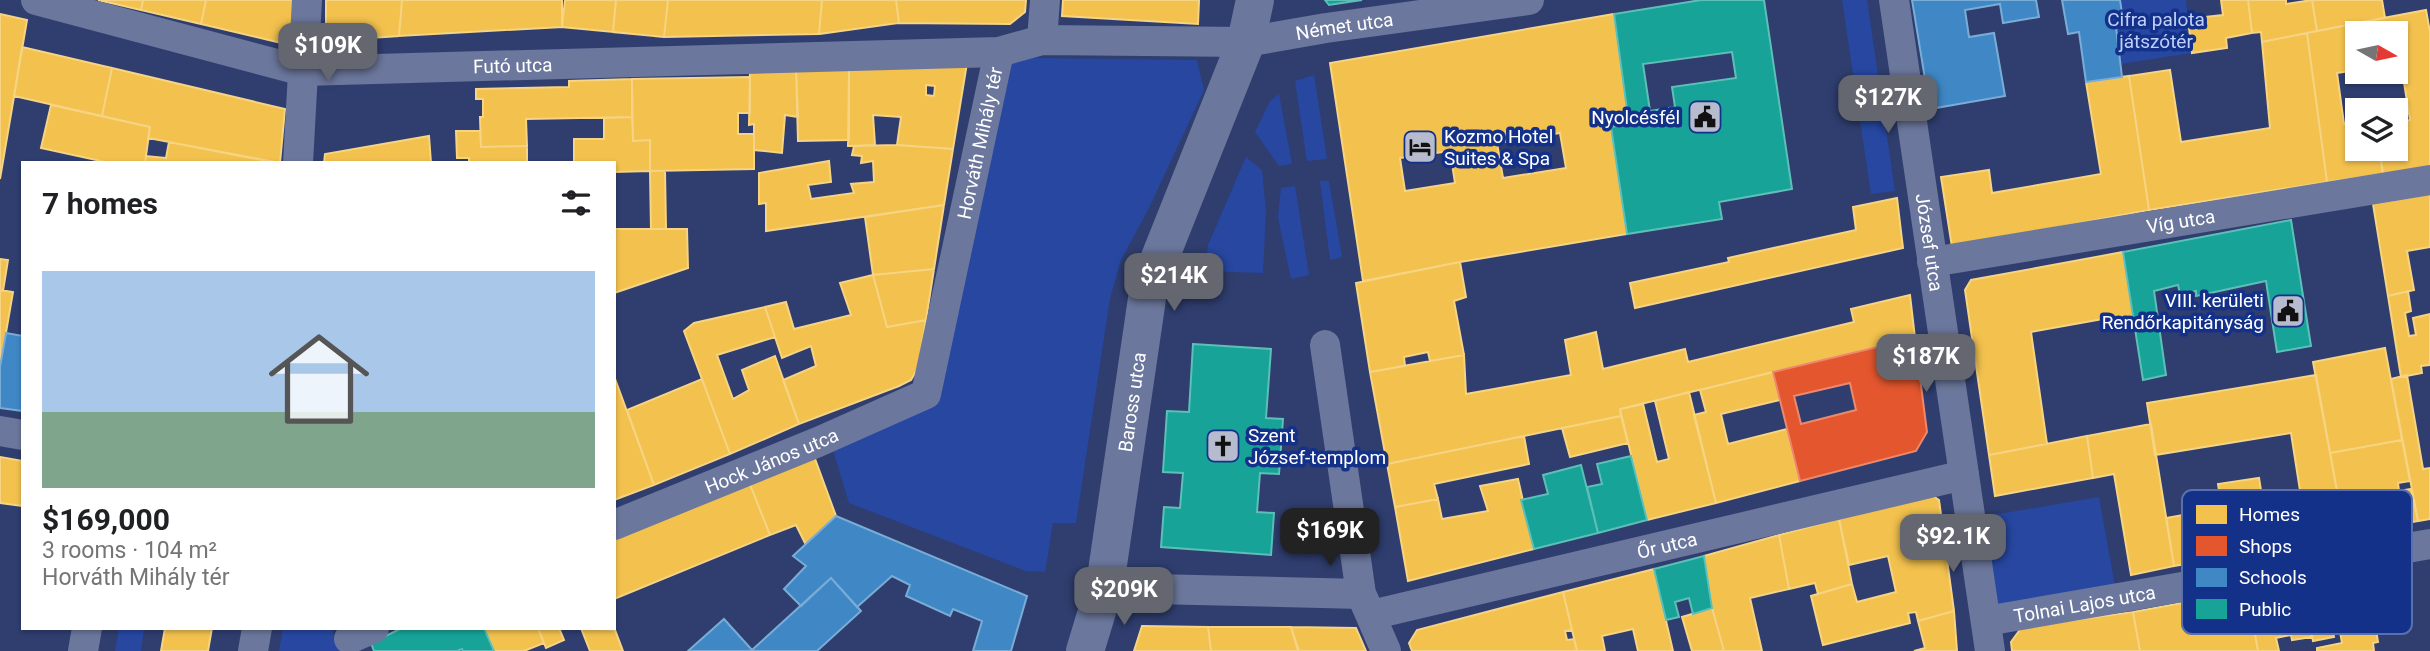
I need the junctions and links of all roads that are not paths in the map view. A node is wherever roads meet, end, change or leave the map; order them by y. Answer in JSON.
{"nodes":[{"id":1,"x":36,"y":0,"type":"edge"},
{"id":2,"x":307,"y":0,"type":"edge"},
{"id":3,"x":1045,"y":0,"type":"edge"},
{"id":4,"x":1255,"y":0,"type":"edge"},
{"id":5,"x":1529,"y":0,"type":"edge"},
{"id":6,"x":1894,"y":0,"type":"edge"},
{"id":7,"x":1042,"y":40,"type":"junction"},
{"id":8,"x":1246,"y":42,"type":"junction"},
{"id":9,"x":999,"y":52,"type":"junction"},
{"id":10,"x":303,"y":71,"type":"junction"},
{"id":11,"x":298,"y":161,"type":"edge"},
{"id":12,"x":2430,"y":180,"type":"edge"},
{"id":13,"x":1932,"y":262,"type":"junction"},
{"id":14,"x":1325,"y":345,"type":"dead end"},
{"id":15,"x":926,"y":394,"type":"joint"},
{"id":16,"x":0,"y":431,"type":"edge"},
{"id":17,"x":21,"y":435,"type":"edge"},
{"id":18,"x":1964,"y":475,"type":"junction"},
{"id":19,"x":616,"y":524,"type":"edge"},
{"id":20,"x":2430,"y":544,"type":"edge"},
{"id":21,"x":2412,"y":547,"type":"edge"},
{"id":22,"x":1105,"y":585,"type":"junction"},
{"id":23,"x":2182,"y":587,"type":"edge"},
{"id":24,"x":1366,"y":605,"type":"junction"},
{"id":25,"x":1986,"y":621,"type":"junction"},
{"id":26,"x":87,"y":630,"type":"edge"},
{"id":27,"x":257,"y":630,"type":"edge"},
{"id":28,"x":83,"y":651,"type":"edge"},
{"id":29,"x":253,"y":651,"type":"edge"},
{"id":30,"x":1085,"y":651,"type":"edge"},
{"id":31,"x":1386,"y":651,"type":"edge"},
{"id":32,"x":1990,"y":651,"type":"edge"}],
"edges":[{"from":1,"to":10,"type":"street","name":"Futó utca"},
{"from":2,"to":10,"type":"street"},
{"from":3,"to":7,"type":"street"},
{"from":4,"to":8,"type":"street","name":"Baross utca"},
{"from":5,"to":8,"type":"street","name":"Német utca"},
{"from":6,"to":13,"type":"street","name":"József utca"},
{"from":7,"to":8,"type":"street","name":"Horváth Mihály tér"},
{"from":7,"to":9,"type":"street","name":"Horváth Mihály tér"},
{"from":8,"to":22,"type":"street","name":"Baross utca"},
{"from":9,"to":10,"type":"street","name":"Futó utca"},
{"from":9,"to":15,"type":"street","name":"Horváth Mihály tér"},
{"from":10,"to":11,"type":"street"},
{"from":12,"to":13,"type":"street","name":"Víg utca"},
{"from":13,"to":18,"type":"street","name":"József utca"},
{"from":14,"to":24,"type":"street"},
{"from":15,"to":19,"type":"street","name":"Hock János utca"},
{"from":16,"to":17,"type":"street"},
{"from":18,"to":24,"type":"street","name":"Őr utca"},
{"from":18,"to":25,"type":"street","name":"József utca"},
{"from":20,"to":21,"type":"street","name":"Tolnai Lajos utca"},
{"from":22,"to":24,"type":"street"},
{"from":22,"to":30,"type":"street","name":"Baross utca"},
{"from":23,"to":25,"type":"street","name":"Tolnai Lajos utca"},
{"from":24,"to":31,"type":"street"},
{"from":25,"to":32,"type":"street","name":"József utca"},
{"from":26,"to":28,"type":"street"},
{"from":27,"to":29,"type":"street"}]}
